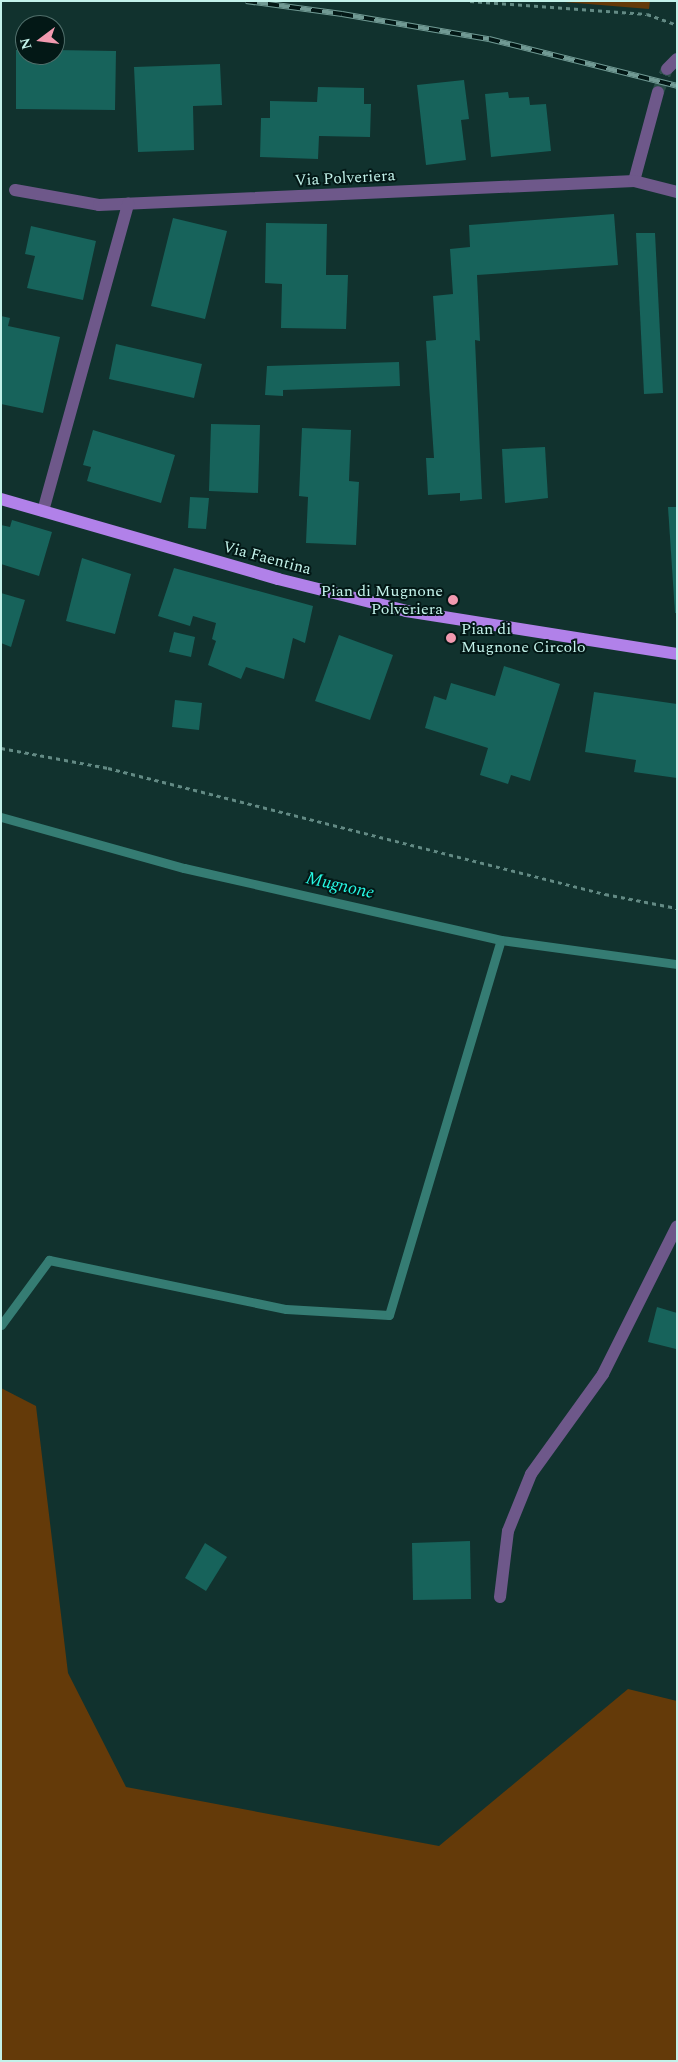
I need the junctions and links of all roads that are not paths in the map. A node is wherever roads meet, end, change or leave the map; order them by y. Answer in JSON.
{"nodes":[{"id":1,"x":677,"y":59,"type":"edge"},
{"id":2,"x":667,"y":69,"type":"tunnel mouth"},
{"id":3,"x":658,"y":92,"type":"tunnel mouth"},
{"id":4,"x":634,"y":181,"type":"junction"},
{"id":5,"x":16,"y":190,"type":"dead end"},
{"id":6,"x":677,"y":192,"type":"edge"},
{"id":7,"x":128,"y":204,"type":"junction"},
{"id":8,"x":1,"y":499,"type":"edge"},
{"id":9,"x":43,"y":511,"type":"junction"},
{"id":10,"x":677,"y":654,"type":"edge"},
{"id":11,"x":677,"y":1226,"type":"edge"},
{"id":12,"x":500,"y":1597,"type":"dead end"}],
"edges":[{"from":1,"to":2,"type":"street"},
{"from":3,"to":4,"type":"street"},
{"from":4,"to":6,"type":"street","name":"Via Polveriera"},
{"from":4,"to":7,"type":"street","name":"Via Polveriera"},
{"from":5,"to":7,"type":"street","name":"Via Polveriera"},
{"from":7,"to":9,"type":"street"},
{"from":8,"to":9,"type":"main road","name":"Via Faentina"},
{"from":9,"to":10,"type":"main road","name":"Via Faentina"},
{"from":11,"to":12,"type":"street"}]}
